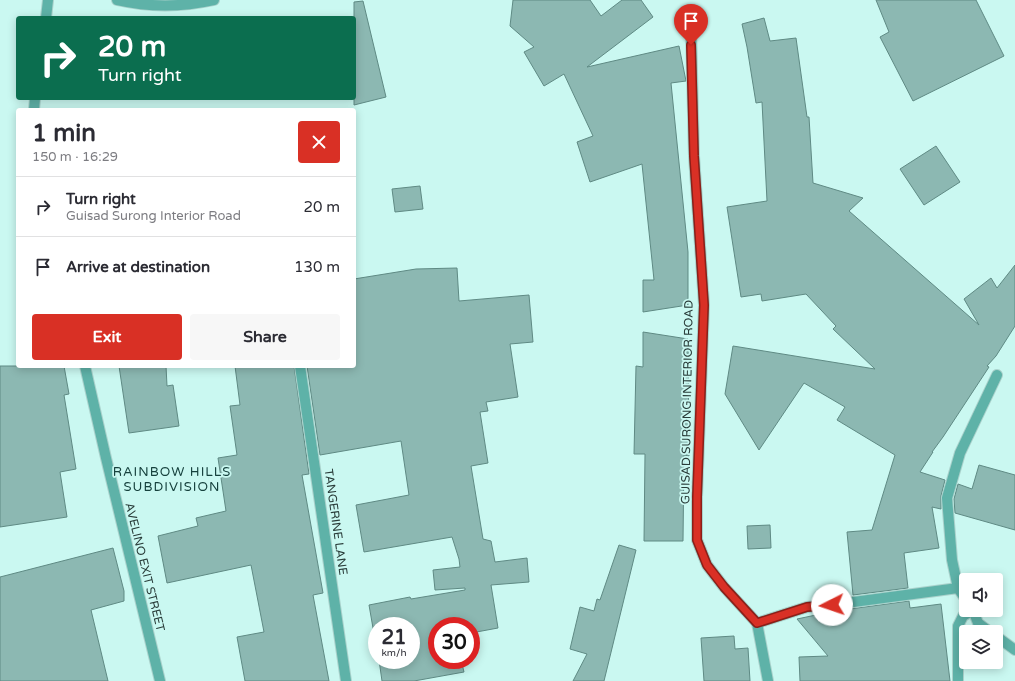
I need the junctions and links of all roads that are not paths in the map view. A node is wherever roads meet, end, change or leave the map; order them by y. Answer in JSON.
{"nodes":[{"id":1,"x":48,"y":0,"type":"edge"},
{"id":2,"x":117,"y":0,"type":"edge"},
{"id":3,"x":214,"y":0,"type":"edge"},
{"id":4,"x":46,"y":16,"type":"edge"},
{"id":5,"x":691,"y":29,"type":"dead end"},
{"id":6,"x":85,"y":368,"type":"edge"},
{"id":7,"x":300,"y":368,"type":"edge"},
{"id":8,"x":997,"y":375,"type":"dead end"},
{"id":9,"x":958,"y":588,"type":"joint"},
{"id":10,"x":962,"y":617,"type":"edge"},
{"id":11,"x":757,"y":623,"type":"junction"},
{"id":12,"x":1003,"y":641,"type":"edge"},
{"id":13,"x":1015,"y":650,"type":"edge"},
{"id":14,"x":160,"y":681,"type":"edge"},
{"id":15,"x":346,"y":681,"type":"edge"},
{"id":16,"x":768,"y":681,"type":"edge"},
{"id":17,"x":958,"y":681,"type":"edge"}],
"edges":[{"from":1,"to":4,"type":"street"},
{"from":2,"to":3,"type":"street"},
{"from":5,"to":11,"type":"street","name":"GUISAD SURONG INTERIOR ROAD"},
{"from":6,"to":14,"type":"street","name":"AVELINO EXIT STREET"},
{"from":7,"to":15,"type":"street","name":"TANGERINE LANE"},
{"from":8,"to":9,"type":"street"},
{"from":9,"to":11,"type":"street"},
{"from":10,"to":17,"type":"street"},
{"from":11,"to":16,"type":"street"},
{"from":12,"to":13,"type":"street"}]}
